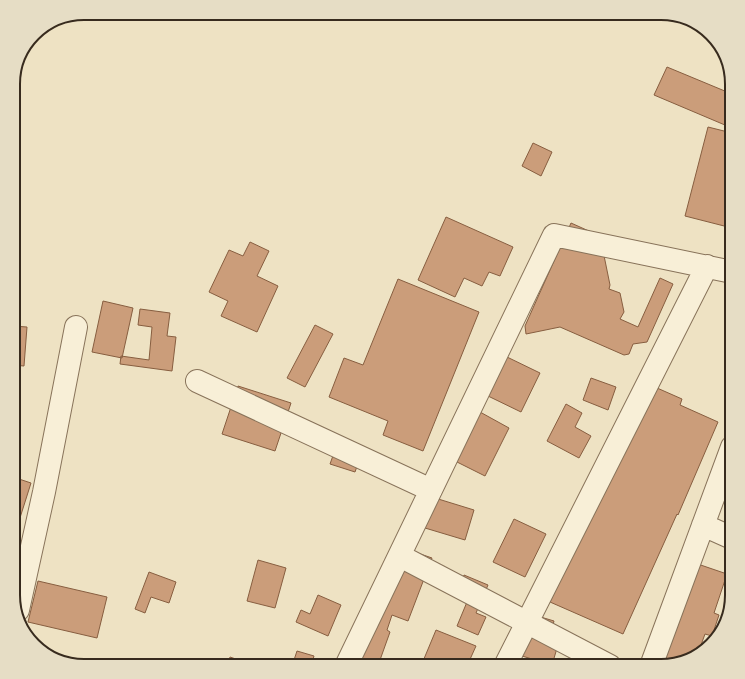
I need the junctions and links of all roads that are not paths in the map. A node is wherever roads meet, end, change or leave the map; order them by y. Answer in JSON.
{"nodes":[{"id":1,"x":707,"y":266,"type":"junction"},
{"id":2,"x":725,"y":270,"type":"edge"},
{"id":3,"x":76,"y":327,"type":"dead end"},
{"id":4,"x":197,"y":381,"type":"dead end"},
{"id":5,"x":725,"y":466,"type":"edge"},
{"id":6,"x":431,"y":490,"type":"junction"},
{"id":7,"x":703,"y":525,"type":"junction"},
{"id":8,"x":725,"y":535,"type":"edge"},
{"id":9,"x":400,"y":556,"type":"junction"},
{"id":10,"x":20,"y":600,"type":"edge"},
{"id":11,"x":527,"y":622,"type":"junction"},
{"id":12,"x":349,"y":659,"type":"edge"},
{"id":13,"x":508,"y":659,"type":"edge"},
{"id":14,"x":597,"y":659,"type":"edge"},
{"id":15,"x":654,"y":659,"type":"edge"}],
"edges":[{"from":1,"to":2,"type":"street"},
{"from":1,"to":6,"type":"street"},
{"from":1,"to":11,"type":"street"},
{"from":3,"to":10,"type":"street"},
{"from":4,"to":6,"type":"street"},
{"from":5,"to":7,"type":"street"},
{"from":6,"to":9,"type":"street"},
{"from":7,"to":8,"type":"street"},
{"from":7,"to":15,"type":"street"},
{"from":9,"to":11,"type":"street"},
{"from":9,"to":12,"type":"street"},
{"from":11,"to":13,"type":"street"},
{"from":11,"to":14,"type":"street"}]}
